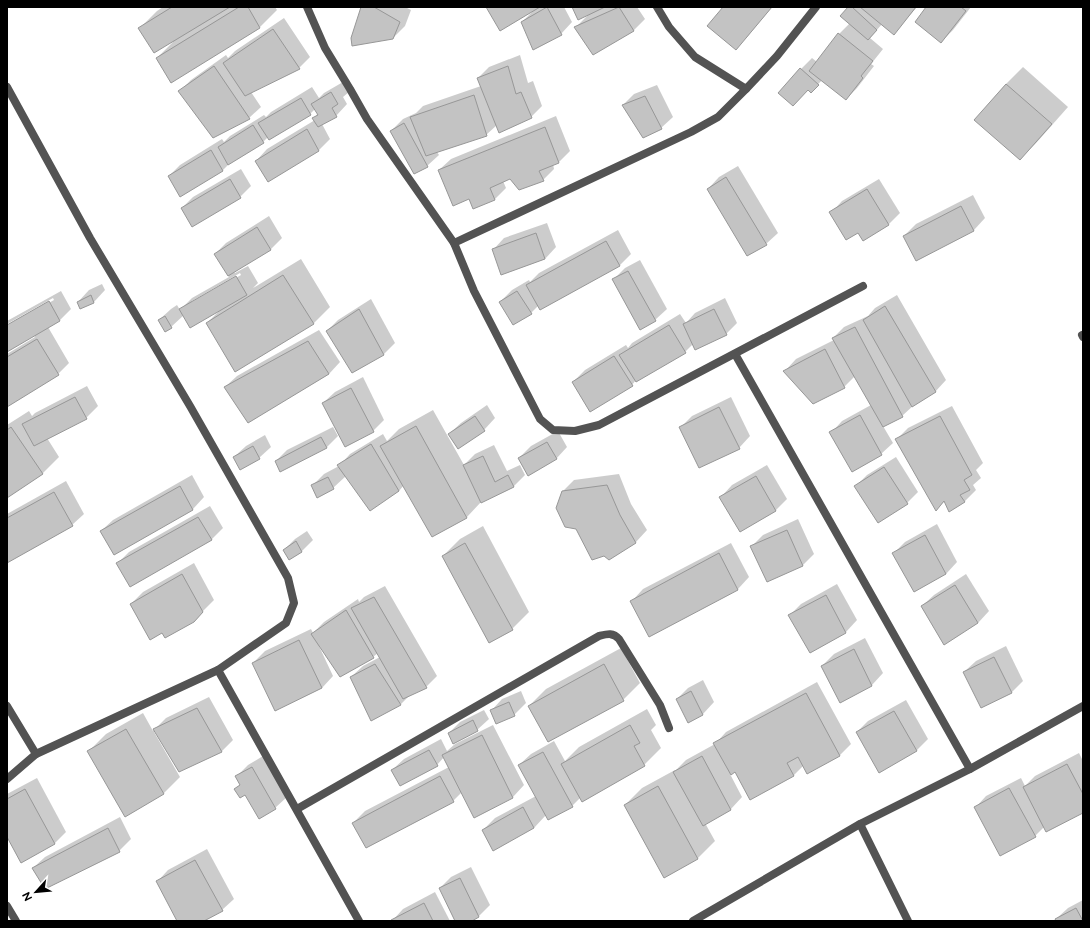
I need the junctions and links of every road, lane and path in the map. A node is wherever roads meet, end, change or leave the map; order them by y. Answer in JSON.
{"nodes":[{"id":1,"x":307,"y":7,"type":"edge"},
{"id":2,"x":657,"y":7,"type":"edge"},
{"id":3,"x":816,"y":7,"type":"edge"},
{"id":4,"x":7,"y":87,"type":"edge"},
{"id":5,"x":746,"y":89,"type":"junction"},
{"id":6,"x":454,"y":243,"type":"junction"},
{"id":7,"x":863,"y":286,"type":"dead end"},
{"id":8,"x":735,"y":354,"type":"junction"},
{"id":9,"x":218,"y":670,"type":"junction"},
{"id":10,"x":7,"y":706,"type":"edge"},
{"id":11,"x":1083,"y":706,"type":"edge"},
{"id":12,"x":670,"y":728,"type":"dead end"},
{"id":13,"x":36,"y":754,"type":"junction"},
{"id":14,"x":970,"y":769,"type":"junction"},
{"id":15,"x":7,"y":779,"type":"edge"},
{"id":16,"x":297,"y":809,"type":"junction"},
{"id":17,"x":860,"y":824,"type":"junction"},
{"id":18,"x":7,"y":906,"type":"edge"},
{"id":19,"x":16,"y":921,"type":"edge"},
{"id":20,"x":359,"y":921,"type":"edge"},
{"id":21,"x":693,"y":921,"type":"edge"},
{"id":22,"x":908,"y":921,"type":"edge"}],
"edges":[{"from":1,"to":6,"type":"street"},
{"from":2,"to":5,"type":"street"},
{"from":3,"to":5,"type":"street"},
{"from":4,"to":9,"type":"street"},
{"from":5,"to":6,"type":"street"},
{"from":6,"to":8,"type":"street"},
{"from":7,"to":8,"type":"street"},
{"from":8,"to":14,"type":"street"},
{"from":9,"to":13,"type":"street"},
{"from":9,"to":16,"type":"street"},
{"from":10,"to":13,"type":"street"},
{"from":11,"to":14,"type":"street"},
{"from":12,"to":16,"type":"street"},
{"from":13,"to":15,"type":"street"},
{"from":14,"to":17,"type":"street"},
{"from":16,"to":20,"type":"street"},
{"from":17,"to":21,"type":"street"},
{"from":17,"to":22,"type":"street"},
{"from":18,"to":19,"type":"street"}]}
